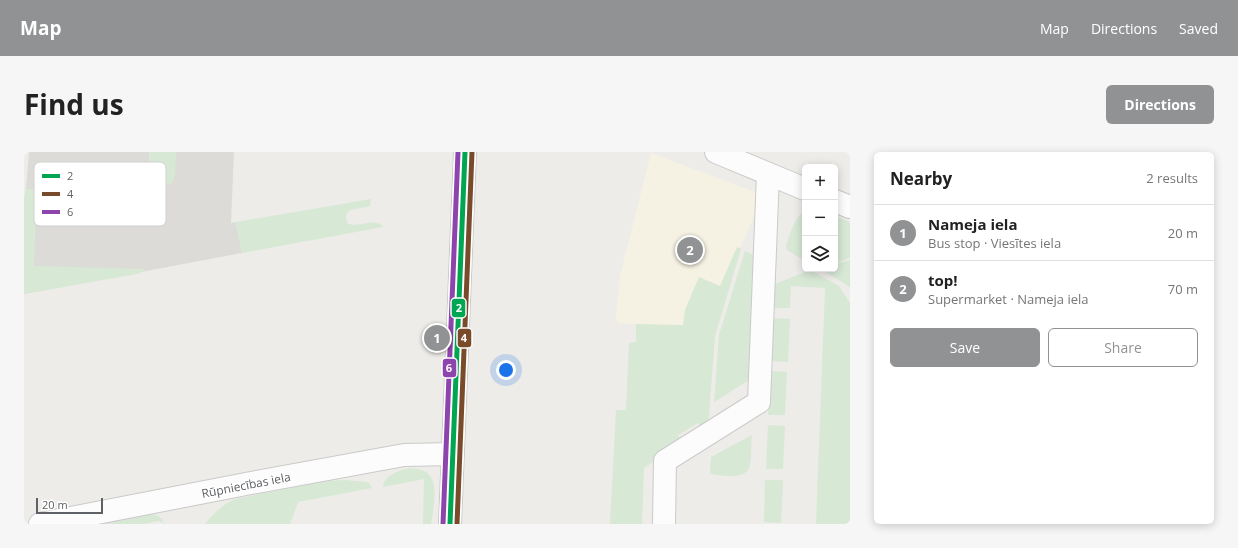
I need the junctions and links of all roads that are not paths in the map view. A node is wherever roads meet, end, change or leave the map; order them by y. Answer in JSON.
{"nodes":[{"id":1,"x":465,"y":152,"type":"edge"},
{"id":2,"x":716,"y":152,"type":"edge"},
{"id":3,"x":768,"y":174,"type":"junction"},
{"id":4,"x":802,"y":188,"type":"edge"},
{"id":5,"x":838,"y":202,"type":"edge"},
{"id":6,"x":850,"y":207,"type":"edge"},
{"id":7,"x":453,"y":454,"type":"junction"},
{"id":8,"x":40,"y":524,"type":"edge"},
{"id":9,"x":450,"y":524,"type":"edge"},
{"id":10,"x":664,"y":524,"type":"edge"}],
"edges":[{"from":1,"to":7,"type":"street"},
{"from":2,"to":3,"type":"street"},
{"from":3,"to":4,"type":"street"},
{"from":3,"to":10,"type":"street"},
{"from":5,"to":6,"type":"street"},
{"from":7,"to":8,"type":"street","name":"Rūpniecības iela"},
{"from":7,"to":9,"type":"street"}]}
